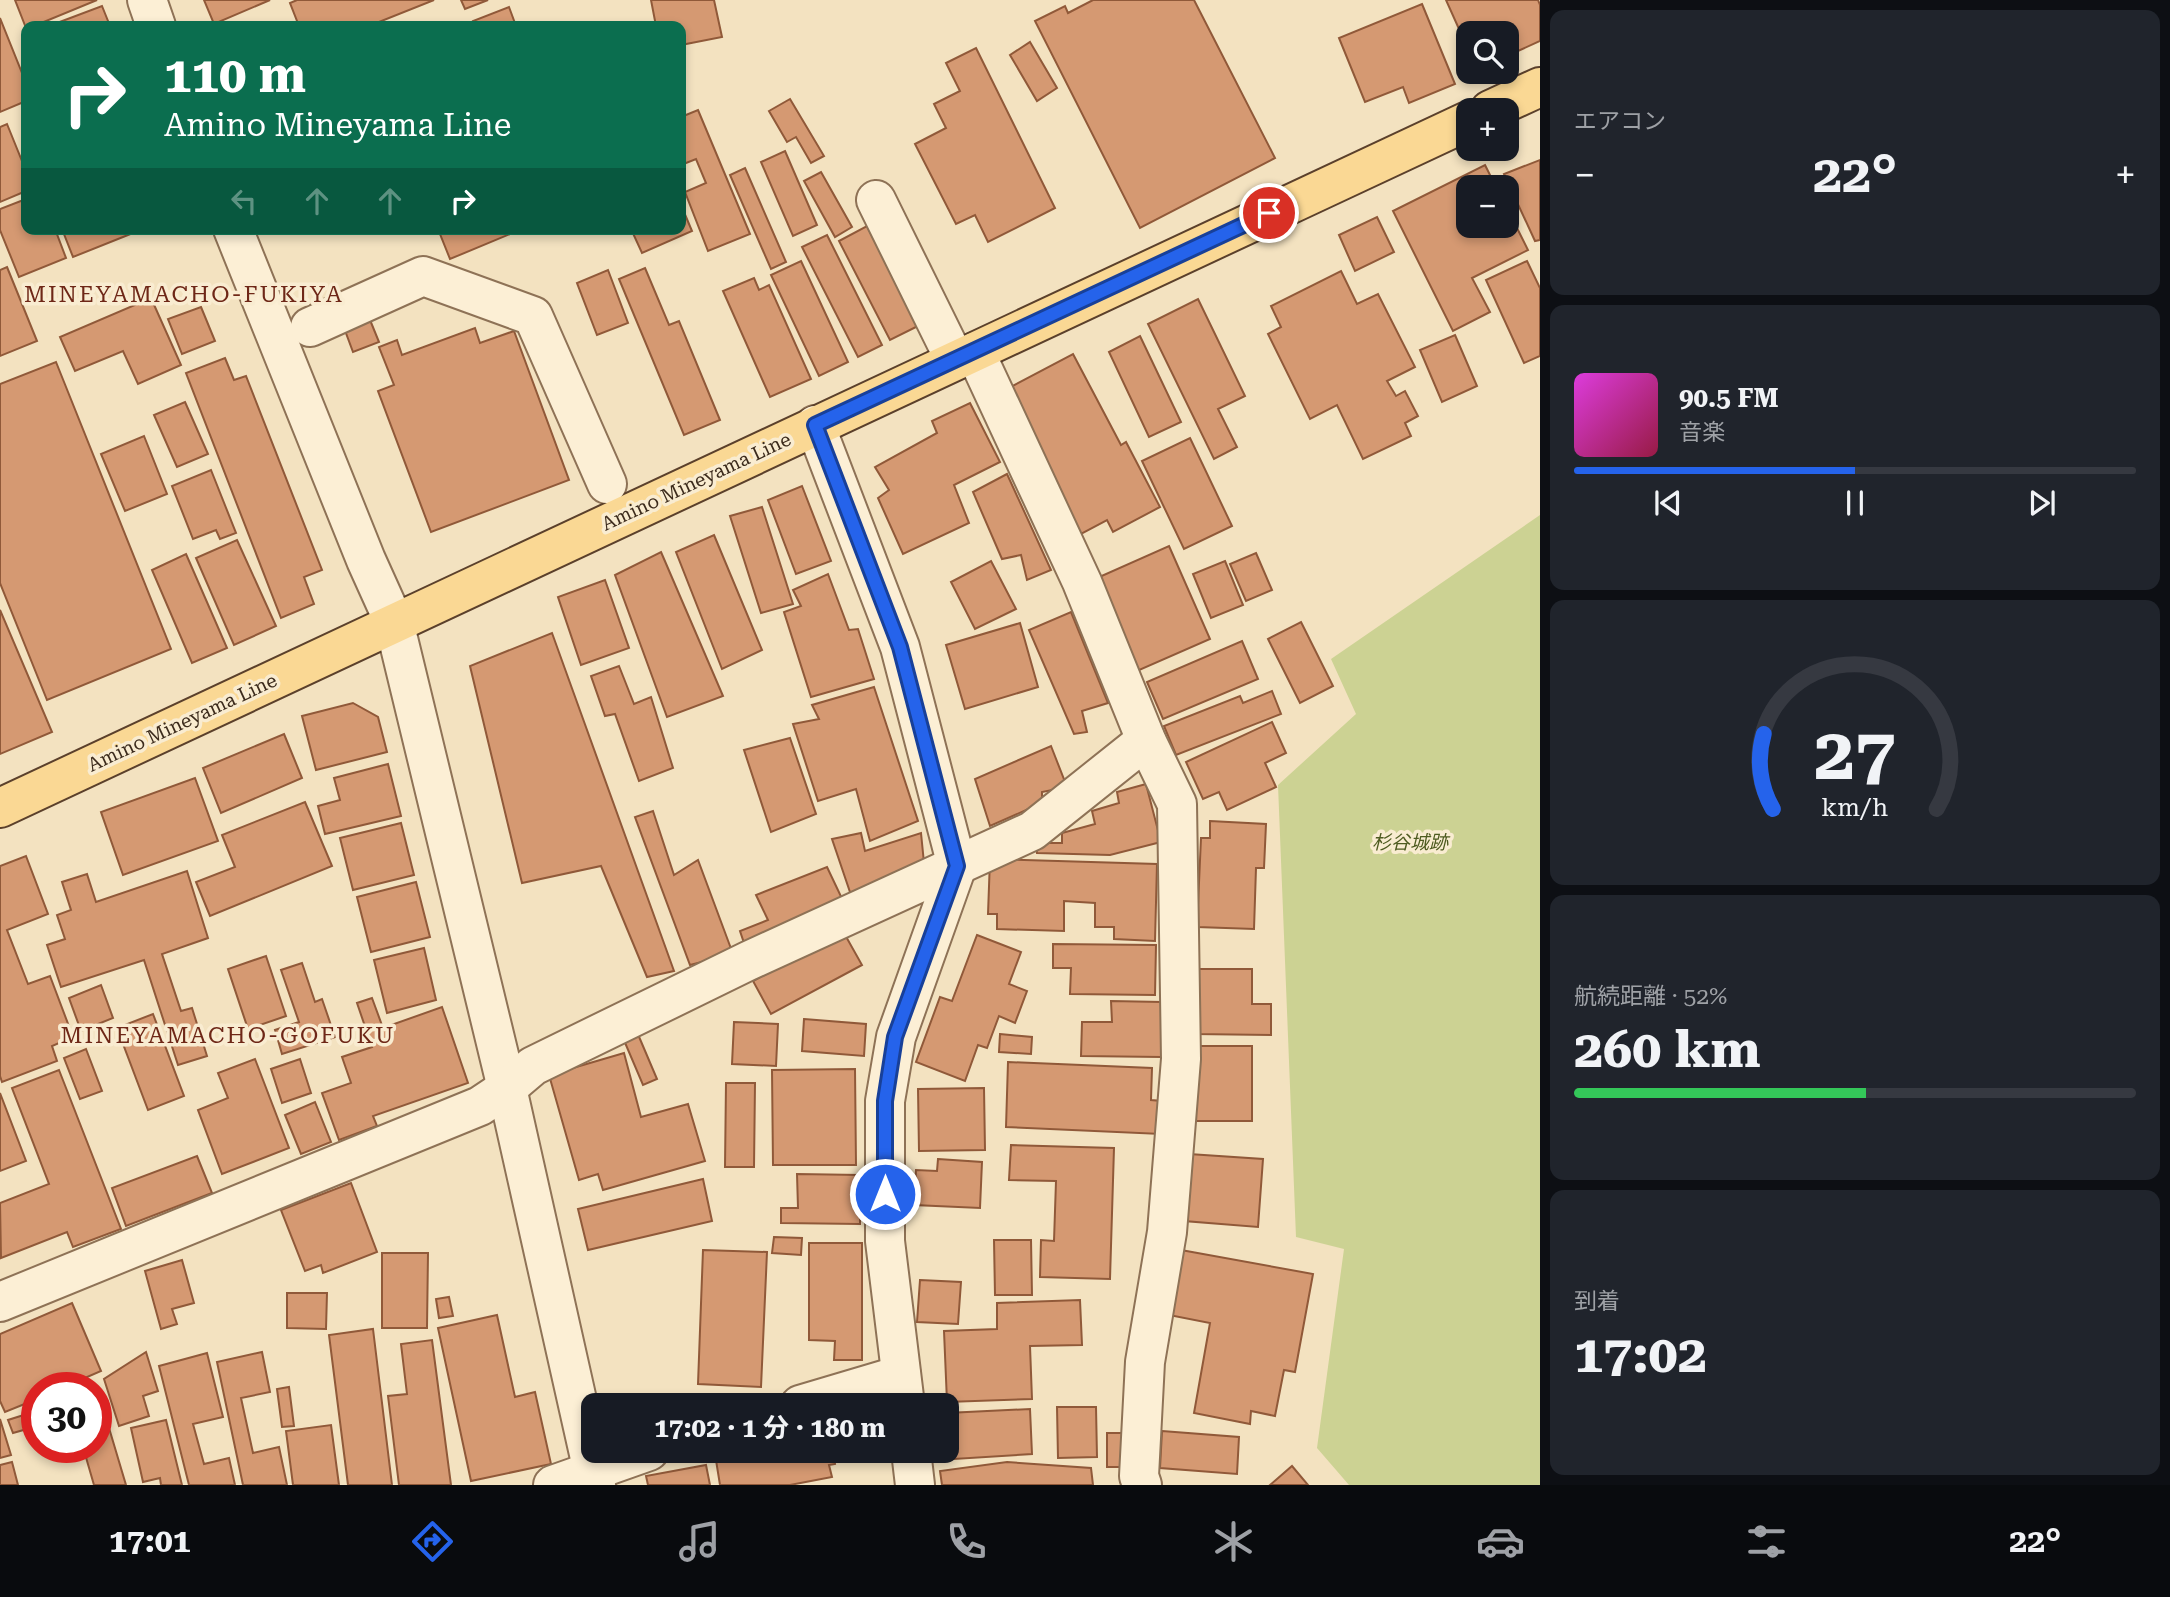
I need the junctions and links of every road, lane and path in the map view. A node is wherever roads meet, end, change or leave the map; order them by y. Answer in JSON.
{"nodes":[{"id":1,"x":147,"y":0,"type":"edge"},
{"id":2,"x":154,"y":21,"type":"edge"},
{"id":3,"x":1540,"y":87,"type":"edge"},
{"id":4,"x":1516,"y":98,"type":"edge"},
{"id":5,"x":1456,"y":127,"type":"edge"},
{"id":6,"x":876,"y":200,"type":"dead end"},
{"id":7,"x":235,"y":235,"type":"edge"},
{"id":8,"x":310,"y":327,"type":"dead end"},
{"id":9,"x":965,"y":356,"type":"junction"},
{"id":10,"x":815,"y":425,"type":"junction"},
{"id":11,"x":607,"y":484,"type":"dead end"},
{"id":12,"x":394,"y":622,"type":"junction"},
{"id":13,"x":1146,"y":740,"type":"junction"},
{"id":14,"x":0,"y":808,"type":"edge"},
{"id":15,"x":957,"y":866,"type":"junction"},
{"id":16,"x":508,"y":1088,"type":"junction"},
{"id":17,"x":0,"y":1301,"type":"edge"},
{"id":18,"x":903,"y":1390,"type":"edge"},
{"id":19,"x":882,"y":1393,"type":"edge"},
{"id":20,"x":624,"y":1463,"type":"edge"},
{"id":21,"x":912,"y":1463,"type":"edge"},
{"id":22,"x":595,"y":1477,"type":"edge"},
{"id":23,"x":553,"y":1485,"type":"edge"},
{"id":24,"x":915,"y":1485,"type":"edge"},
{"id":25,"x":1142,"y":1485,"type":"edge"}],
"edges":[{"from":1,"to":2,"type":"street"},
{"from":3,"to":4,"type":"main road"},
{"from":5,"to":9,"type":"main road","name":"Amino Mineyama Line"},
{"from":6,"to":9,"type":"street"},
{"from":7,"to":12,"type":"street"},
{"from":8,"to":11,"type":"street"},
{"from":9,"to":10,"type":"main road","name":"Amino Mineyama Line"},
{"from":9,"to":13,"type":"street"},
{"from":10,"to":12,"type":"main road","name":"Amino Mineyama Line"},
{"from":10,"to":15,"type":"street"},
{"from":12,"to":14,"type":"main road","name":"Amino Mineyama Line"},
{"from":12,"to":16,"type":"street"},
{"from":13,"to":15,"type":"street"},
{"from":13,"to":25,"type":"street"},
{"from":15,"to":16,"type":"street"},
{"from":15,"to":18,"type":"street"},
{"from":16,"to":17,"type":"street"},
{"from":16,"to":22,"type":"street"},
{"from":18,"to":19,"type":"street"},
{"from":20,"to":22,"type":"street"},
{"from":21,"to":24,"type":"street"},
{"from":22,"to":23,"type":"street"}]}
